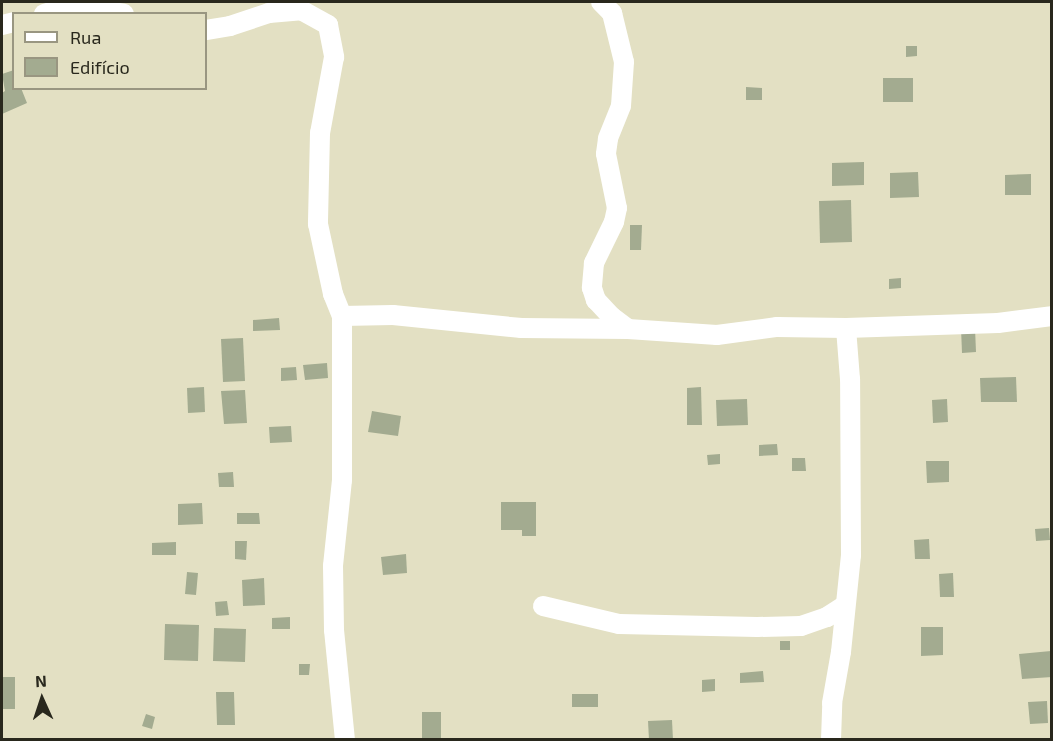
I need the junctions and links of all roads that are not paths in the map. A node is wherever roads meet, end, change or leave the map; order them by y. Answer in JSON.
{"nodes":[{"id":1,"x":601,"y":2,"type":"edge"},
{"id":2,"x":50,"y":12,"type":"edge"},
{"id":3,"x":106,"y":12,"type":"edge"},
{"id":4,"x":207,"y":30,"type":"edge"},
{"id":5,"x":342,"y":316,"type":"junction"},
{"id":6,"x":1052,"y":316,"type":"edge"},
{"id":7,"x":846,"y":328,"type":"junction"},
{"id":8,"x":628,"y":329,"type":"junction"},
{"id":9,"x":543,"y":606,"type":"dead end"},
{"id":10,"x":844,"y":606,"type":"junction"},
{"id":11,"x":345,"y":740,"type":"edge"},
{"id":12,"x":831,"y":740,"type":"edge"}],
"edges":[{"from":1,"to":8,"type":"street"},
{"from":2,"to":3,"type":"street"},
{"from":4,"to":5,"type":"street"},
{"from":5,"to":8,"type":"street"},
{"from":5,"to":11,"type":"street"},
{"from":6,"to":7,"type":"street"},
{"from":7,"to":8,"type":"street"},
{"from":7,"to":10,"type":"street"},
{"from":9,"to":10,"type":"street"},
{"from":10,"to":12,"type":"street"}]}
